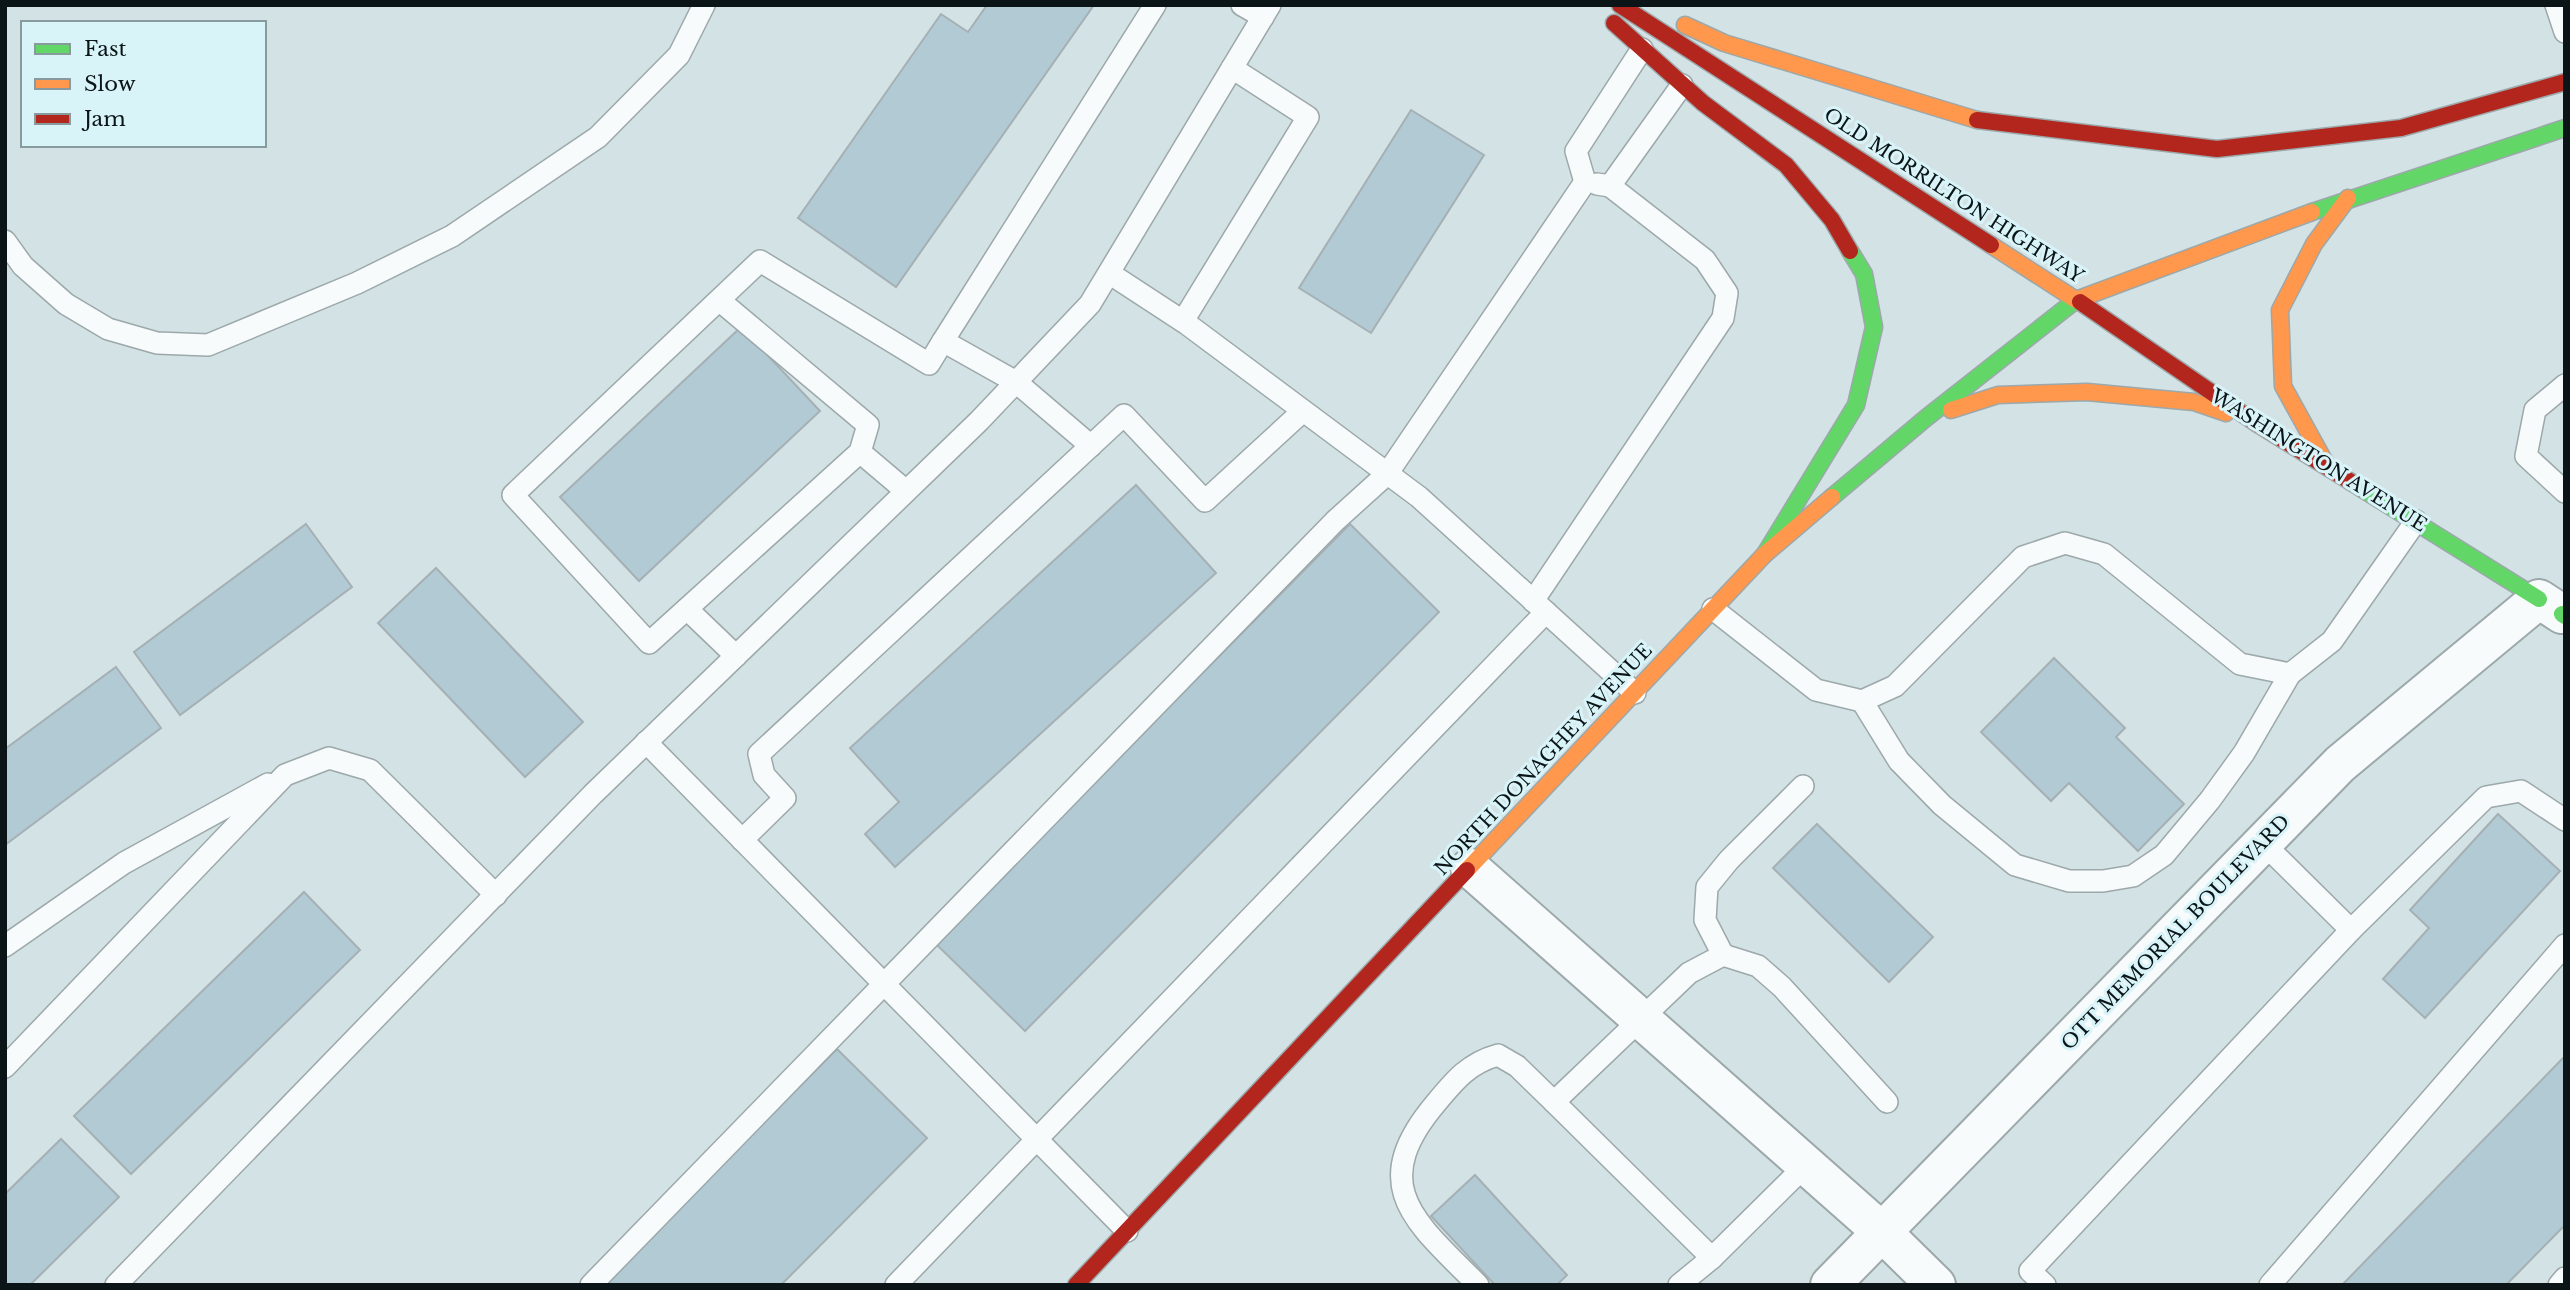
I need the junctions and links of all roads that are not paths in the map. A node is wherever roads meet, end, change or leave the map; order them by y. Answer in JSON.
{"nodes":[{"id":1,"x":704,"y":5,"type":"edge"},
{"id":2,"x":1155,"y":5,"type":"edge"},
{"id":3,"x":1242,"y":5,"type":"edge"},
{"id":4,"x":1620,"y":5,"type":"edge"},
{"id":5,"x":1646,"y":5,"type":"edge"},
{"id":6,"x":2556,"y":5,"type":"edge"},
{"id":7,"x":1598,"y":8,"type":"dead end"},
{"id":8,"x":1266,"y":11,"type":"edge"},
{"id":9,"x":2565,"y":32,"type":"edge"},
{"id":10,"x":1642,"y":49,"type":"junction"},
{"id":11,"x":1232,"y":68,"type":"junction"},
{"id":12,"x":2565,"y":82,"type":"edge"},
{"id":13,"x":1682,"y":85,"type":"junction"},
{"id":14,"x":2565,"y":128,"type":"edge"},
{"id":15,"x":1585,"y":182,"type":"junction"},
{"id":16,"x":1610,"y":186,"type":"junction"},
{"id":17,"x":2348,"y":198,"type":"junction"},
{"id":18,"x":5,"y":241,"type":"edge"},
{"id":19,"x":1109,"y":273,"type":"junction"},
{"id":20,"x":719,"y":300,"type":"junction"},
{"id":21,"x":2076,"y":300,"type":"junction"},
{"id":22,"x":1183,"y":321,"type":"junction"},
{"id":23,"x":943,"y":341,"type":"junction"},
{"id":24,"x":1016,"y":382,"type":"junction"},
{"id":25,"x":2565,"y":385,"type":"edge"},
{"id":26,"x":1303,"y":411,"type":"junction"},
{"id":27,"x":1926,"y":418,"type":"junction"},
{"id":28,"x":2256,"y":423,"type":"junction"},
{"id":29,"x":1091,"y":446,"type":"junction"},
{"id":30,"x":860,"y":452,"type":"junction"},
{"id":31,"x":2326,"y":464,"type":"junction"},
{"id":32,"x":1387,"y":474,"type":"junction"},
{"id":33,"x":906,"y":491,"type":"junction"},
{"id":34,"x":2565,"y":492,"type":"edge"},
{"id":35,"x":2416,"y":520,"type":"junction"},
{"id":36,"x":1765,"y":554,"type":"junction"},
{"id":37,"x":1539,"y":606,"type":"junction"},
{"id":38,"x":687,"y":609,"type":"junction"},
{"id":39,"x":1713,"y":609,"type":"junction"},
{"id":40,"x":2558,"y":609,"type":"edge"},
{"id":41,"x":736,"y":656,"type":"junction"},
{"id":42,"x":2290,"y":674,"type":"junction"},
{"id":43,"x":1635,"y":693,"type":"junction"},
{"id":44,"x":1862,"y":701,"type":"junction"},
{"id":45,"x":646,"y":741,"type":"junction"},
{"id":46,"x":285,"y":775,"type":"junction"},
{"id":47,"x":1803,"y":786,"type":"dead end"},
{"id":48,"x":2565,"y":820,"type":"edge"},
{"id":49,"x":742,"y":840,"type":"junction"},
{"id":50,"x":2263,"y":843,"type":"junction"},
{"id":51,"x":1470,"y":868,"type":"junction"},
{"id":52,"x":496,"y":895,"type":"junction"},
{"id":53,"x":2351,"y":930,"type":"junction"},
{"id":54,"x":2565,"y":945,"type":"edge"},
{"id":55,"x":5,"y":946,"type":"edge"},
{"id":56,"x":1723,"y":955,"type":"junction"},
{"id":57,"x":885,"y":985,"type":"junction"},
{"id":58,"x":1640,"y":1019,"type":"junction"},
{"id":59,"x":5,"y":1067,"type":"edge"},
{"id":60,"x":1554,"y":1102,"type":"junction"},
{"id":61,"x":1887,"y":1102,"type":"dead end"},
{"id":62,"x":1038,"y":1141,"type":"junction"},
{"id":63,"x":1806,"y":1165,"type":"junction"},
{"id":64,"x":1127,"y":1231,"type":"junction"},
{"id":65,"x":1882,"y":1232,"type":"junction"},
{"id":66,"x":1712,"y":1258,"type":"junction"},
{"id":67,"x":2565,"y":1278,"type":"edge"},
{"id":68,"x":116,"y":1285,"type":"edge"},
{"id":69,"x":591,"y":1285,"type":"edge"},
{"id":70,"x":896,"y":1285,"type":"edge"},
{"id":71,"x":1076,"y":1285,"type":"edge"},
{"id":72,"x":1478,"y":1285,"type":"edge"},
{"id":73,"x":1679,"y":1285,"type":"edge"},
{"id":74,"x":1830,"y":1285,"type":"edge"},
{"id":75,"x":1936,"y":1285,"type":"edge"},
{"id":76,"x":2045,"y":1285,"type":"edge"},
{"id":77,"x":2270,"y":1285,"type":"edge"},
{"id":78,"x":2559,"y":1285,"type":"edge"}],
"edges":[{"from":1,"to":18,"type":"lane"},
{"from":2,"to":23,"type":"lane"},
{"from":3,"to":8,"type":"lane"},
{"from":4,"to":21,"type":"main road","name":"OLD MORRILTON HIGHWAY"},
{"from":5,"to":12,"type":"main road"},
{"from":6,"to":9,"type":"lane"},
{"from":7,"to":10,"type":"main road"},
{"from":8,"to":11,"type":"lane"},
{"from":10,"to":13,"type":"main road"},
{"from":10,"to":15,"type":"lane"},
{"from":11,"to":19,"type":"lane"},
{"from":11,"to":22,"type":"lane"},
{"from":13,"to":16,"type":"lane"},
{"from":13,"to":36,"type":"main road"},
{"from":14,"to":17,"type":"main road","name":"OLD MORRILTON HIGHWAY"},
{"from":15,"to":16,"type":"lane"},
{"from":15,"to":32,"type":"lane"},
{"from":16,"to":37,"type":"lane"},
{"from":17,"to":21,"type":"main road","name":"OLD MORRILTON HIGHWAY"},
{"from":17,"to":31,"type":"main road"},
{"from":19,"to":22,"type":"lane"},
{"from":19,"to":24,"type":"lane"},
{"from":20,"to":23,"type":"lane"},
{"from":20,"to":30,"type":"lane"},
{"from":20,"to":38,"type":"lane"},
{"from":21,"to":27,"type":"main road","name":"NORTH DONAGHEY AVENUE"},
{"from":21,"to":28,"type":"main road","name":"WASHINGTON AVENUE"},
{"from":22,"to":26,"type":"lane"},
{"from":23,"to":24,"type":"lane"},
{"from":24,"to":29,"type":"lane"},
{"from":24,"to":33,"type":"lane"},
{"from":25,"to":34,"type":"lane"},
{"from":26,"to":29,"type":"lane"},
{"from":26,"to":32,"type":"lane"},
{"from":27,"to":28,"type":"main road"},
{"from":27,"to":36,"type":"main road","name":"NORTH DONAGHEY AVENUE"},
{"from":28,"to":31,"type":"main road","name":"WASHINGTON AVENUE"},
{"from":29,"to":49,"type":"lane"},
{"from":30,"to":33,"type":"lane"},
{"from":30,"to":38,"type":"lane"},
{"from":31,"to":35,"type":"main road","name":"WASHINGTON AVENUE"},
{"from":32,"to":37,"type":"lane"},
{"from":32,"to":57,"type":"lane"},
{"from":33,"to":41,"type":"lane"},
{"from":35,"to":40,"type":"main road","name":"WASHINGTON AVENUE"},
{"from":35,"to":42,"type":"lane"},
{"from":36,"to":39,"type":"main road","name":"NORTH DONAGHEY AVENUE"},
{"from":37,"to":43,"type":"lane"},
{"from":37,"to":62,"type":"lane"},
{"from":38,"to":41,"type":"lane"},
{"from":39,"to":43,"type":"main road","name":"NORTH DONAGHEY AVENUE"},
{"from":39,"to":44,"type":"lane"},
{"from":40,"to":50,"type":"street","name":"OTT MEMORIAL BOULEVARD"},
{"from":41,"to":45,"type":"lane"},
{"from":42,"to":44,"type":"lane"},
{"from":42,"to":44,"type":"lane"},
{"from":43,"to":51,"type":"main road","name":"NORTH DONAGHEY AVENUE"},
{"from":45,"to":49,"type":"lane"},
{"from":45,"to":52,"type":"lane"},
{"from":46,"to":52,"type":"lane"},
{"from":46,"to":55,"type":"lane"},
{"from":46,"to":59,"type":"lane"},
{"from":47,"to":56,"type":"lane"},
{"from":48,"to":53,"type":"lane"},
{"from":49,"to":57,"type":"lane"},
{"from":50,"to":53,"type":"lane"},
{"from":50,"to":65,"type":"street","name":"OTT MEMORIAL BOULEVARD"},
{"from":51,"to":58,"type":"street"},
{"from":51,"to":64,"type":"main road","name":"NORTH DONAGHEY AVENUE"},
{"from":52,"to":68,"type":"lane"},
{"from":53,"to":76,"type":"lane"},
{"from":54,"to":77,"type":"lane"},
{"from":56,"to":58,"type":"lane"},
{"from":56,"to":61,"type":"lane"},
{"from":57,"to":62,"type":"lane"},
{"from":57,"to":69,"type":"lane"},
{"from":58,"to":60,"type":"lane"},
{"from":58,"to":63,"type":"street"},
{"from":60,"to":66,"type":"lane"},
{"from":60,"to":72,"type":"lane"},
{"from":62,"to":64,"type":"lane"},
{"from":62,"to":70,"type":"lane"},
{"from":63,"to":65,"type":"street"},
{"from":63,"to":66,"type":"lane"},
{"from":64,"to":71,"type":"main road","name":"NORTH DONAGHEY AVENUE"},
{"from":65,"to":74,"type":"street","name":"OTT MEMORIAL BOULEVARD"},
{"from":65,"to":75,"type":"street"},
{"from":66,"to":73,"type":"lane"},
{"from":67,"to":78,"type":"lane"}]}
